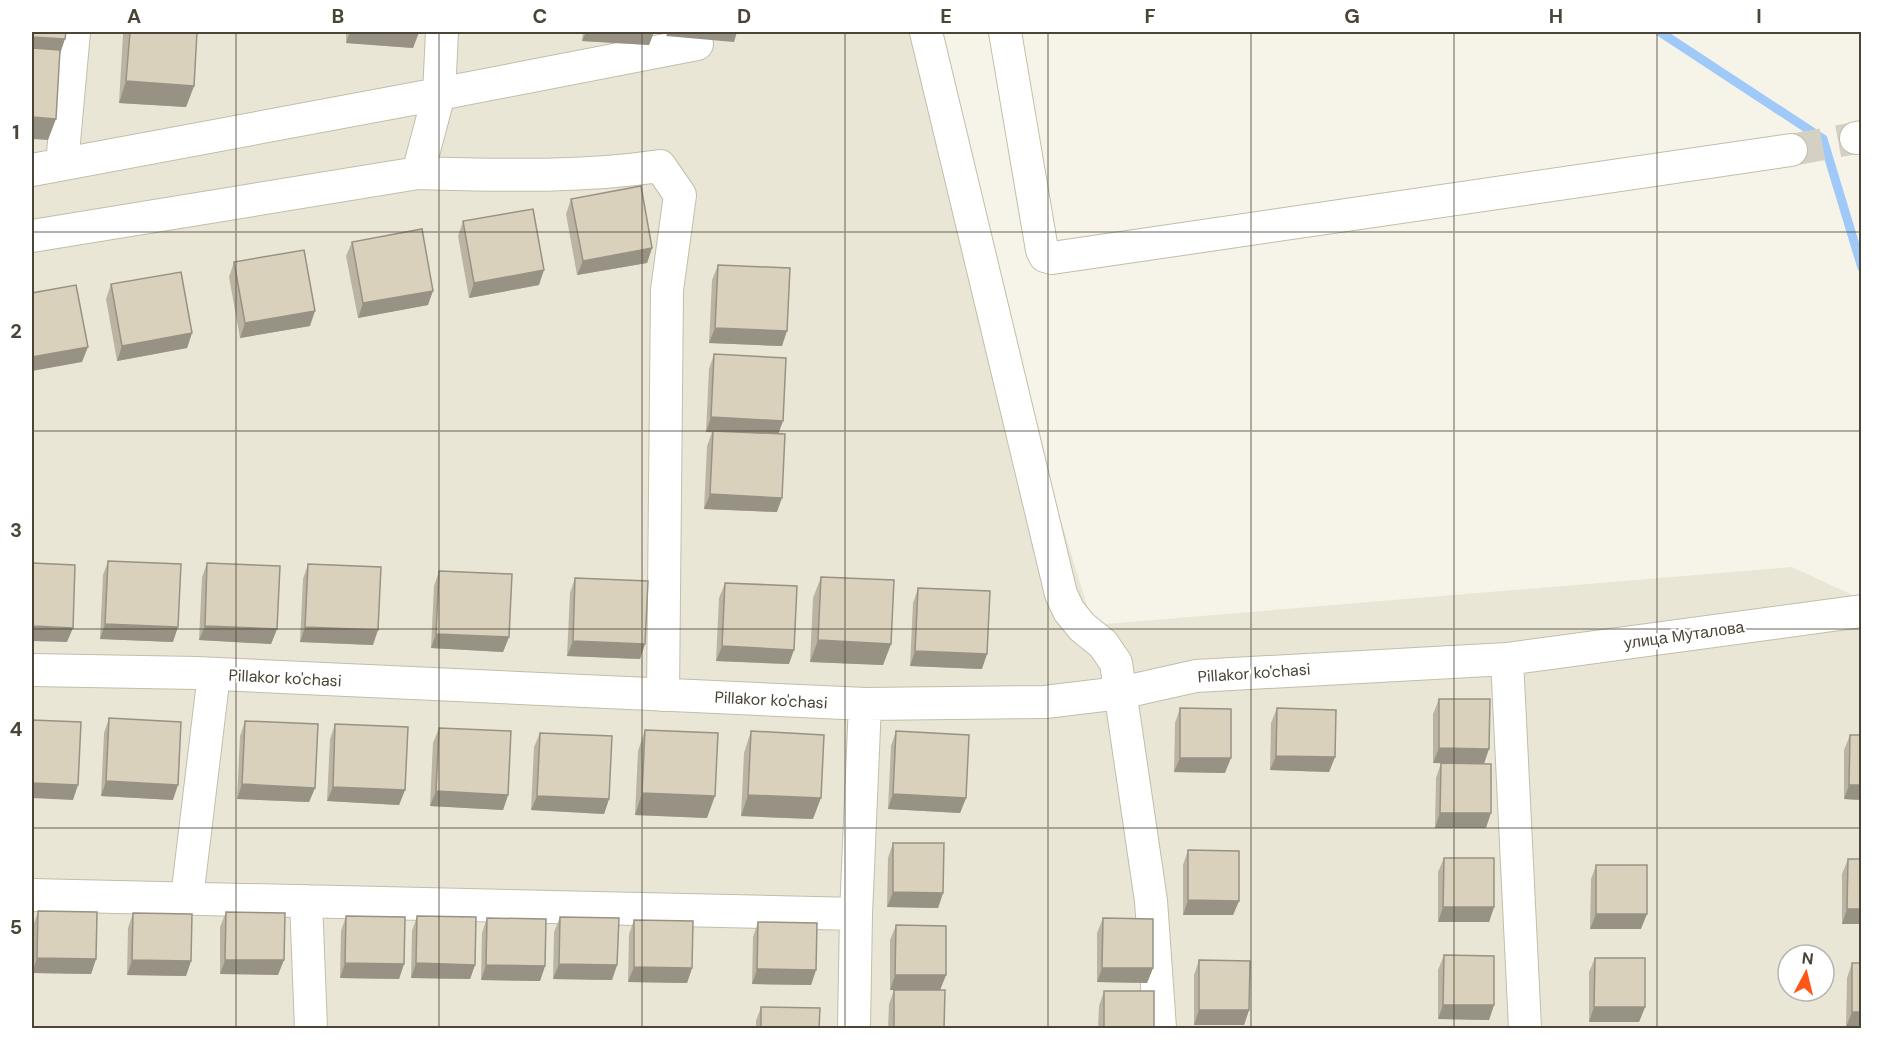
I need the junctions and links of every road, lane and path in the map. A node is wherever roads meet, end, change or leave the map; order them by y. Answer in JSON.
{"nodes":[{"id":1,"x":74,"y":32,"type":"edge"},
{"id":2,"x":442,"y":32,"type":"edge"},
{"id":3,"x":926,"y":32,"type":"edge"},
{"id":4,"x":1005,"y":32,"type":"edge"},
{"id":5,"x":697,"y":44,"type":"dead end"},
{"id":6,"x":439,"y":94,"type":"junction"},
{"id":7,"x":1791,"y":150,"type":"tunnel mouth"},
{"id":8,"x":62,"y":164,"type":"junction"},
{"id":9,"x":32,"y":170,"type":"edge"},
{"id":10,"x":418,"y":173,"type":"junction"},
{"id":11,"x":32,"y":236,"type":"edge"},
{"id":12,"x":1862,"y":611,"type":"edge"},
{"id":13,"x":1508,"y":659,"type":"junction"},
{"id":14,"x":32,"y":670,"type":"edge"},
{"id":15,"x":214,"y":674,"type":"junction"},
{"id":16,"x":1120,"y":693,"type":"junction"},
{"id":17,"x":663,"y":695,"type":"junction"},
{"id":18,"x":865,"y":705,"type":"junction"},
{"id":19,"x":32,"y":895,"type":"edge"},
{"id":20,"x":187,"y":898,"type":"junction"},
{"id":21,"x":306,"y":901,"type":"junction"},
{"id":22,"x":856,"y":914,"type":"junction"},
{"id":23,"x":311,"y":1029,"type":"edge"},
{"id":24,"x":854,"y":1029,"type":"edge"},
{"id":25,"x":1160,"y":1029,"type":"edge"},
{"id":26,"x":1525,"y":1029,"type":"edge"}],
"edges":[{"from":1,"to":8,"type":"street"},
{"from":2,"to":6,"type":"street"},
{"from":3,"to":16,"type":"street"},
{"from":4,"to":7,"type":"street"},
{"from":5,"to":6,"type":"street"},
{"from":6,"to":8,"type":"street"},
{"from":6,"to":10,"type":"street"},
{"from":8,"to":9,"type":"street"},
{"from":10,"to":11,"type":"street"},
{"from":10,"to":17,"type":"street"},
{"from":12,"to":13,"type":"street","name":"улица Муталова"},
{"from":13,"to":16,"type":"street","name":"Pillakor ko'chasi"},
{"from":13,"to":26,"type":"street"},
{"from":14,"to":15,"type":"street","name":"Pillakor ko'chasi"},
{"from":15,"to":17,"type":"street","name":"Pillakor ko'chasi"},
{"from":15,"to":20,"type":"street"},
{"from":16,"to":18,"type":"street","name":"Pillakor ko'chasi"},
{"from":16,"to":25,"type":"street"},
{"from":17,"to":18,"type":"street","name":"Pillakor ko'chasi"},
{"from":18,"to":22,"type":"street"},
{"from":19,"to":20,"type":"street"},
{"from":20,"to":21,"type":"street"},
{"from":21,"to":22,"type":"street"},
{"from":21,"to":23,"type":"street"},
{"from":22,"to":24,"type":"street"}]}
